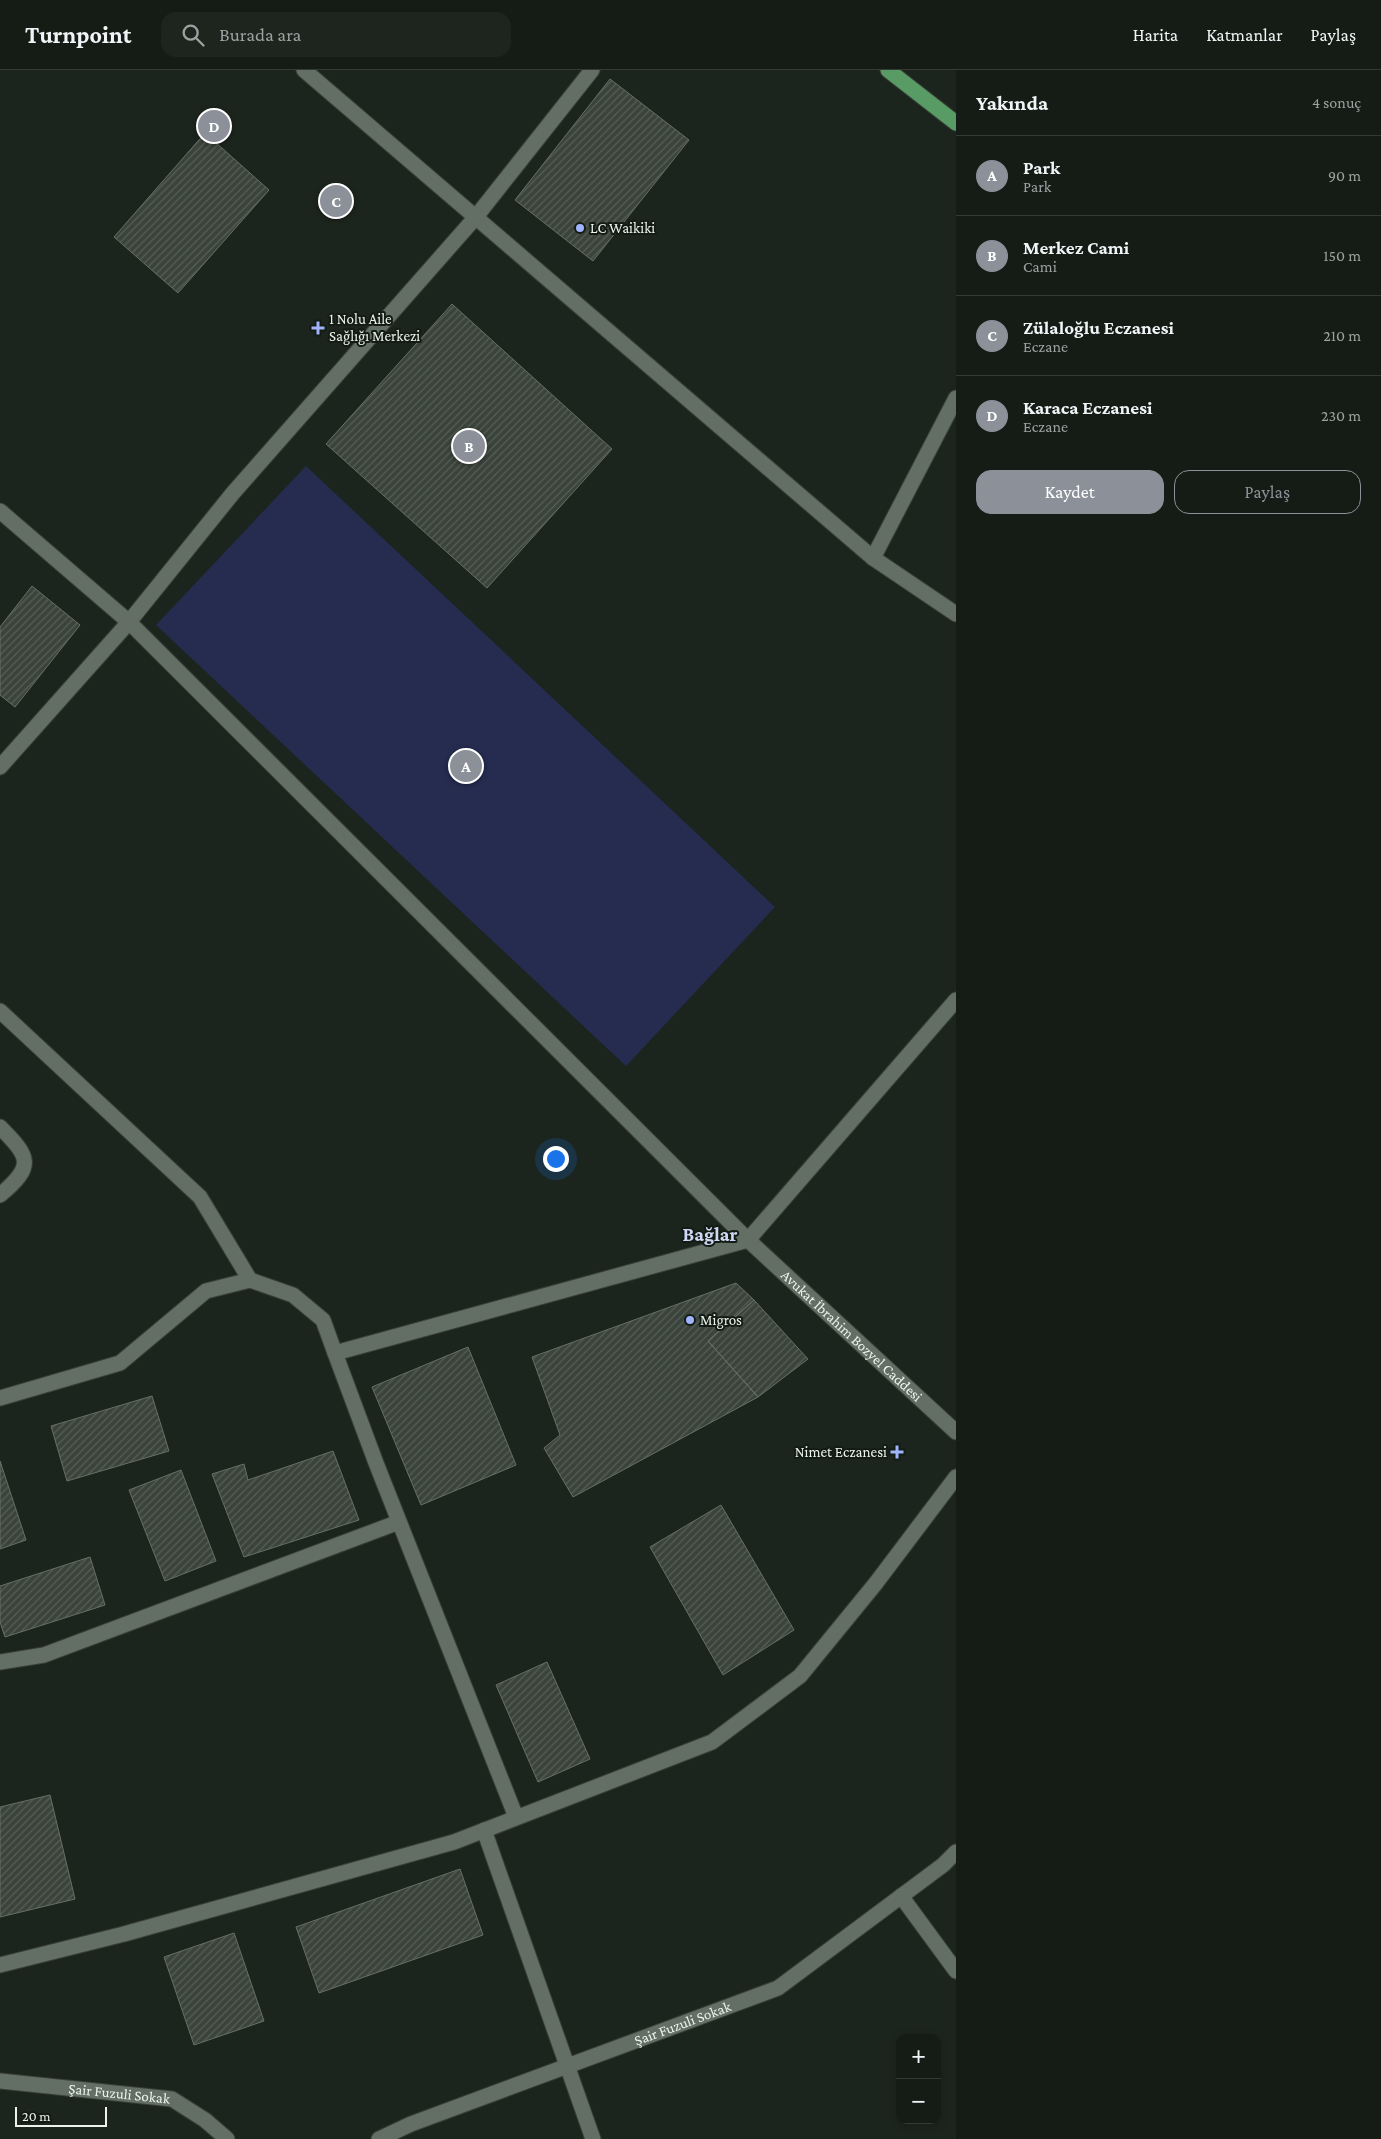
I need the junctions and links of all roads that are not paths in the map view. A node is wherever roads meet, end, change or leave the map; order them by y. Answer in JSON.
{"nodes":[{"id":1,"x":304,"y":70,"type":"edge"},
{"id":2,"x":592,"y":70,"type":"edge"},
{"id":3,"x":888,"y":70,"type":"edge"},
{"id":4,"x":956,"y":124,"type":"edge"},
{"id":5,"x":475,"y":218,"type":"junction"},
{"id":6,"x":956,"y":398,"type":"edge"},
{"id":7,"x":0,"y":511,"type":"edge"},
{"id":8,"x":873,"y":558,"type":"junction"},
{"id":9,"x":956,"y":614,"type":"edge"},
{"id":10,"x":129,"y":622,"type":"junction"},
{"id":11,"x":0,"y":767,"type":"edge"},
{"id":12,"x":956,"y":1000,"type":"edge"},
{"id":13,"x":0,"y":1011,"type":"edge"},
{"id":14,"x":0,"y":1127,"type":"edge"},
{"id":15,"x":0,"y":1195,"type":"edge"},
{"id":16,"x":748,"y":1240,"type":"junction"},
{"id":17,"x":250,"y":1280,"type":"junction"},
{"id":18,"x":335,"y":1353,"type":"junction"},
{"id":19,"x":0,"y":1398,"type":"edge"},
{"id":20,"x":953,"y":1425,"type":"edge"},
{"id":21,"x":956,"y":1476,"type":"edge"},
{"id":22,"x":399,"y":1522,"type":"junction"},
{"id":23,"x":0,"y":1662,"type":"edge"},
{"id":24,"x":516,"y":1817,"type":"junction"},
{"id":25,"x":484,"y":1830,"type":"junction"},
{"id":26,"x":956,"y":1852,"type":"edge"},
{"id":27,"x":901,"y":1896,"type":"junction"},
{"id":28,"x":0,"y":1964,"type":"edge"},
{"id":29,"x":956,"y":1971,"type":"edge"},
{"id":30,"x":567,"y":2065,"type":"junction"},
{"id":31,"x":0,"y":2081,"type":"edge"},
{"id":32,"x":227,"y":2139,"type":"edge"},
{"id":33,"x":380,"y":2139,"type":"edge"},
{"id":34,"x":593,"y":2139,"type":"edge"}],
"edges":[{"from":1,"to":5,"type":"street"},
{"from":2,"to":5,"type":"street"},
{"from":3,"to":4,"type":"main road"},
{"from":5,"to":8,"type":"street"},
{"from":5,"to":10,"type":"street"},
{"from":6,"to":8,"type":"street"},
{"from":7,"to":10,"type":"street","name":"Avukat İbrahim Bozyel Caddesi"},
{"from":8,"to":9,"type":"street"},
{"from":10,"to":11,"type":"street"},
{"from":10,"to":16,"type":"street","name":"Avukat İbrahim Bozyel Caddesi"},
{"from":12,"to":16,"type":"street"},
{"from":13,"to":17,"type":"street"},
{"from":14,"to":15,"type":"street"},
{"from":16,"to":18,"type":"street"},
{"from":16,"to":20,"type":"street","name":"Avukat İbrahim Bozyel Caddesi"},
{"from":17,"to":18,"type":"street"},
{"from":17,"to":19,"type":"street"},
{"from":18,"to":22,"type":"street"},
{"from":21,"to":24,"type":"street"},
{"from":22,"to":23,"type":"street"},
{"from":22,"to":24,"type":"street"},
{"from":24,"to":25,"type":"street"},
{"from":25,"to":28,"type":"street"},
{"from":25,"to":30,"type":"street"},
{"from":26,"to":27,"type":"street","name":"Şair Fuzuli Sokak"},
{"from":27,"to":29,"type":"street"},
{"from":27,"to":30,"type":"street","name":"Şair Fuzuli Sokak"},
{"from":30,"to":33,"type":"street","name":"Şair Fuzuli Sokak"},
{"from":30,"to":34,"type":"street"},
{"from":31,"to":32,"type":"street","name":"Şair Fuzuli Sokak"}]}
